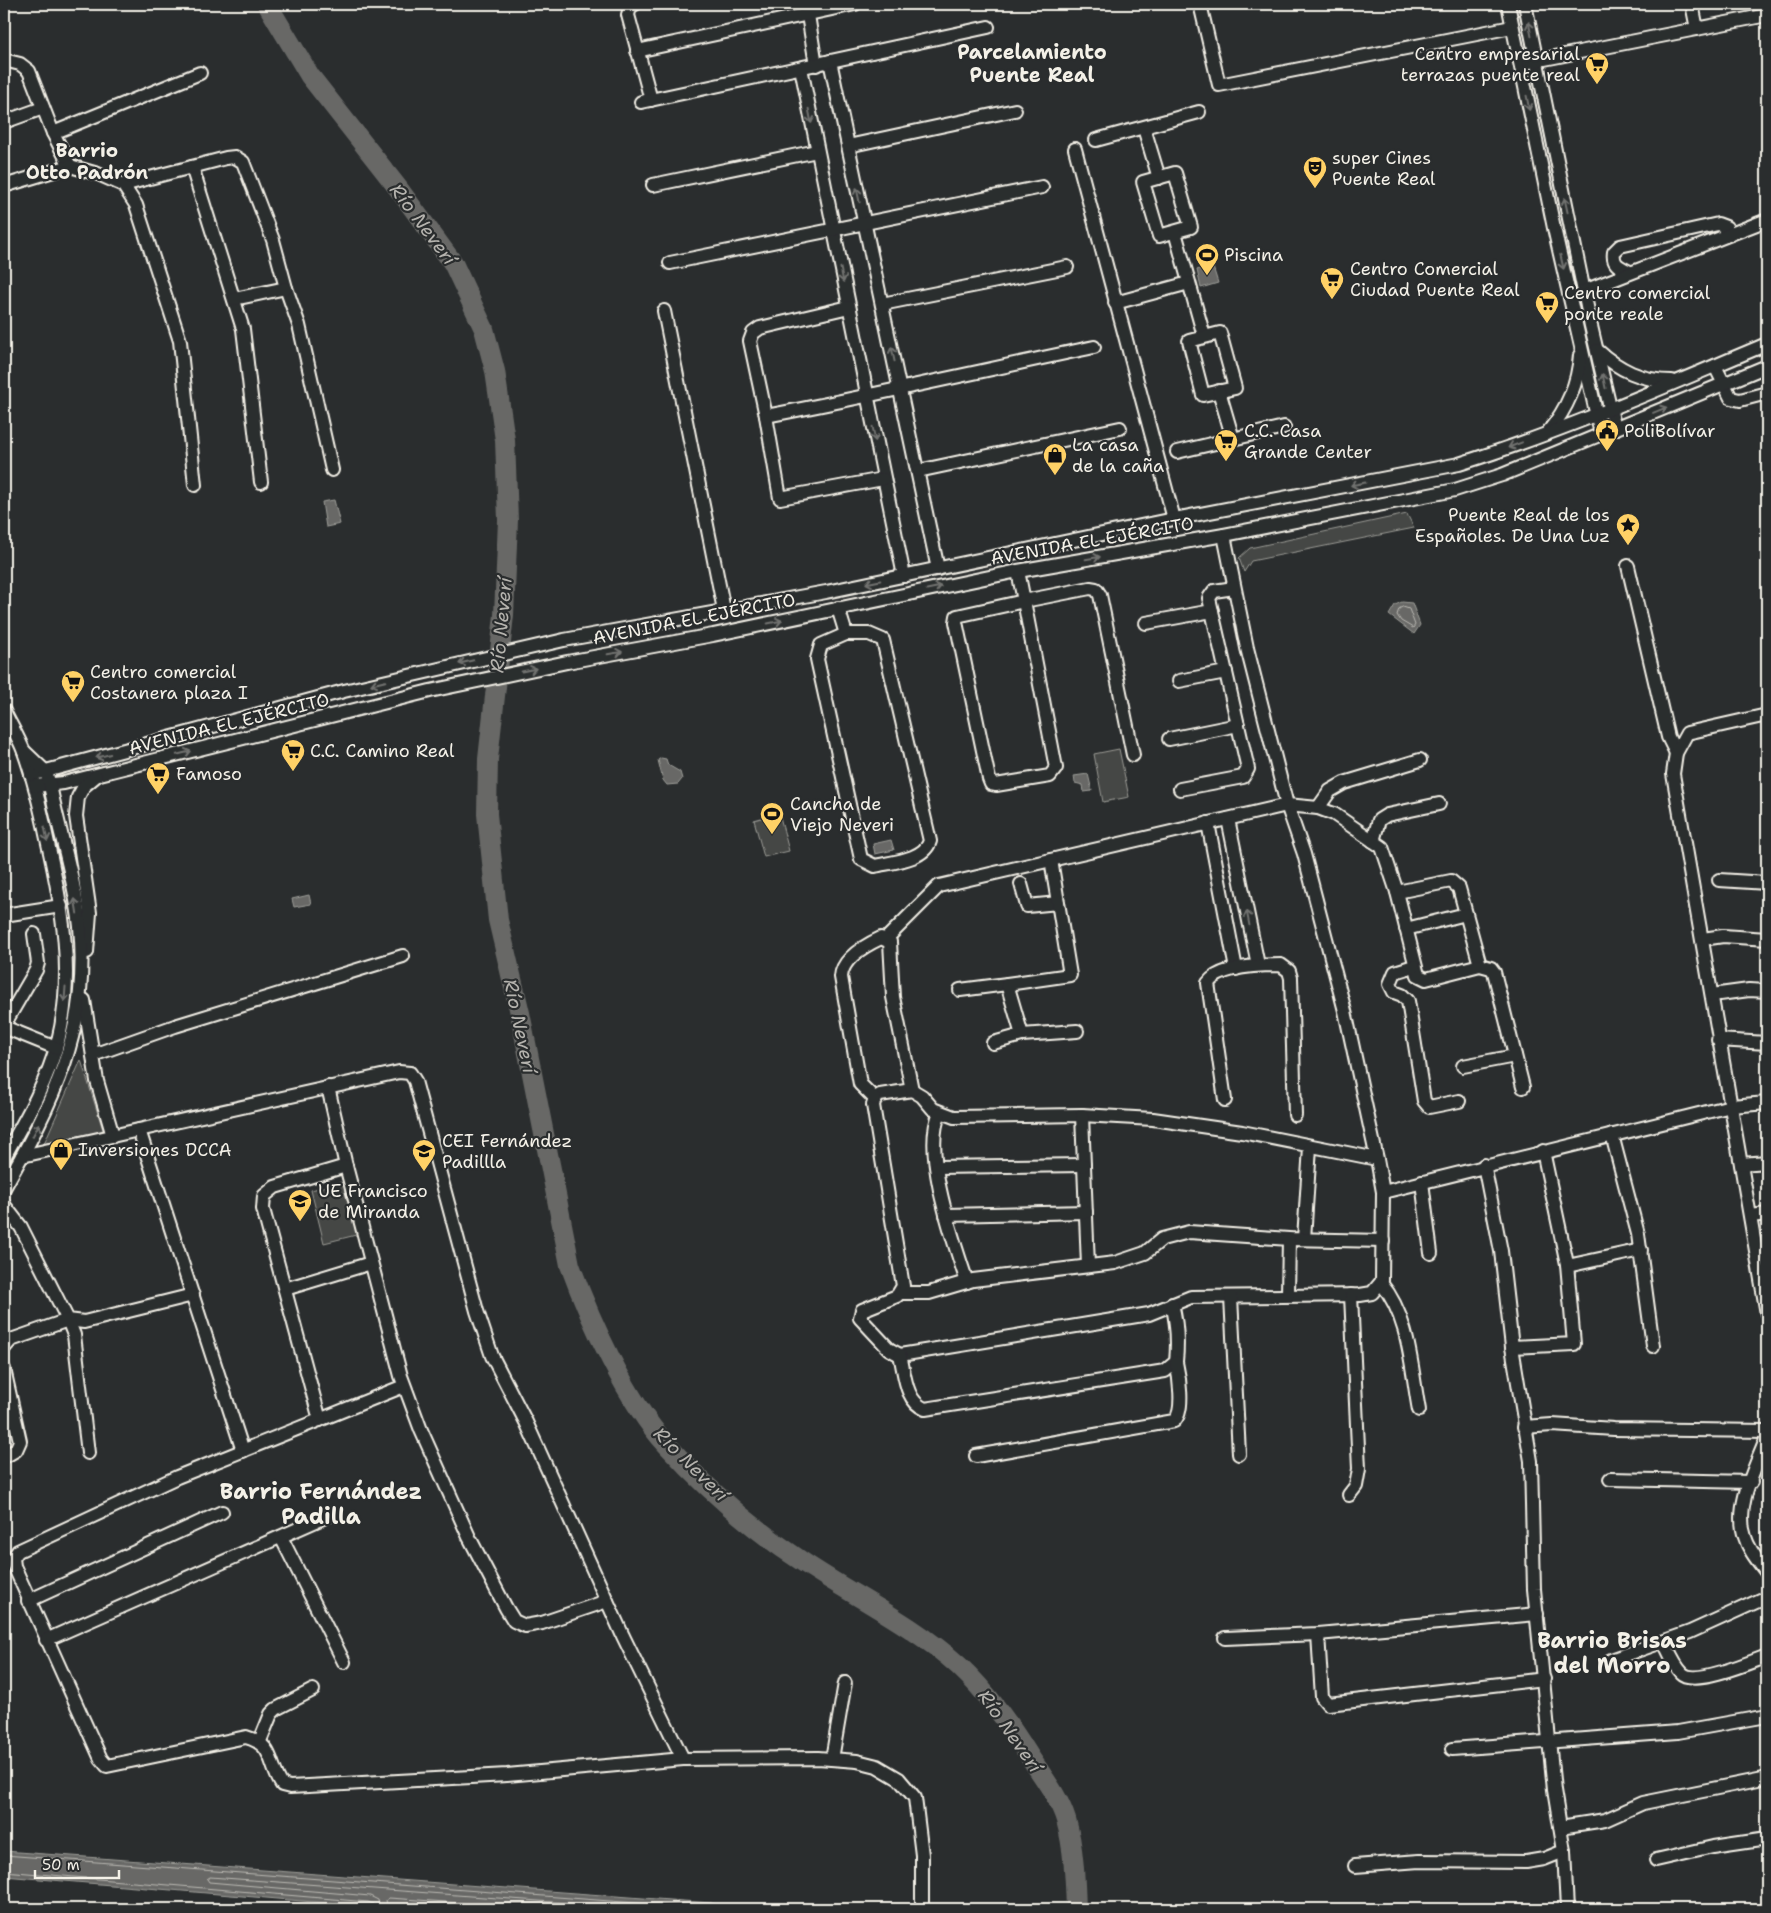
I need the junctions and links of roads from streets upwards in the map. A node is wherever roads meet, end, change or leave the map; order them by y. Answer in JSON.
{"nodes":[{"id":1,"x":635,"y":4,"type":"edge"},
{"id":2,"x":855,"y":4,"type":"edge"},
{"id":3,"x":1200,"y":4,"type":"edge"},
{"id":4,"x":1508,"y":4,"type":"edge"},
{"id":5,"x":1525,"y":4,"type":"edge"},
{"id":6,"x":1692,"y":4,"type":"edge"},
{"id":7,"x":1767,"y":15,"type":"edge"},
{"id":8,"x":808,"y":16,"type":"junction"},
{"id":9,"x":988,"y":27,"type":"dead end"},
{"id":10,"x":1512,"y":27,"type":"junction"},
{"id":11,"x":1697,"y":30,"type":"junction"},
{"id":12,"x":637,"y":51,"type":"junction"},
{"id":13,"x":4,"y":60,"type":"edge"},
{"id":14,"x":1537,"y":60,"type":"junction"},
{"id":15,"x":830,"y":62,"type":"junction"},
{"id":16,"x":1520,"y":64,"type":"junction"},
{"id":17,"x":816,"y":65,"type":"junction"},
{"id":18,"x":801,"y":68,"type":"junction"},
{"id":19,"x":200,"y":73,"type":"dead end"},
{"id":20,"x":43,"y":108,"type":"junction"},
{"id":21,"x":1015,"y":110,"type":"dead end"},
{"id":22,"x":1199,"y":112,"type":"dead end"},
{"id":23,"x":4,"y":122,"type":"edge"},
{"id":24,"x":1144,"y":128,"type":"junction"},
{"id":25,"x":53,"y":133,"type":"junction"},
{"id":26,"x":1096,"y":140,"type":"dead end"},
{"id":27,"x":848,"y":146,"type":"junction"},
{"id":28,"x":1075,"y":149,"type":"dead end"},
{"id":29,"x":817,"y":151,"type":"junction"},
{"id":30,"x":70,"y":166,"type":"junction"},
{"id":31,"x":192,"y":167,"type":"junction"},
{"id":32,"x":1159,"y":178,"type":"junction"},
{"id":33,"x":123,"y":185,"type":"junction"},
{"id":34,"x":654,"y":185,"type":"dead end"},
{"id":35,"x":4,"y":186,"type":"edge"},
{"id":36,"x":1042,"y":187,"type":"dead end"},
{"id":37,"x":1767,"y":220,"type":"edge"},
{"id":38,"x":865,"y":224,"type":"junction"},
{"id":39,"x":833,"y":231,"type":"junction"},
{"id":40,"x":1175,"y":232,"type":"junction"},
{"id":41,"x":1724,"y":236,"type":"junction"},
{"id":42,"x":670,"y":263,"type":"dead end"},
{"id":43,"x":1067,"y":267,"type":"dead end"},
{"id":44,"x":1630,"y":272,"type":"junction"},
{"id":45,"x":1189,"y":283,"type":"junction"},
{"id":46,"x":286,"y":288,"type":"junction"},
{"id":47,"x":1584,"y":291,"type":"junction"},
{"id":48,"x":234,"y":299,"type":"junction"},
{"id":49,"x":1114,"y":303,"type":"junction"},
{"id":50,"x":882,"y":304,"type":"junction"},
{"id":51,"x":849,"y":307,"type":"junction"},
{"id":52,"x":664,"y":311,"type":"dead end"},
{"id":53,"x":1578,"y":330,"type":"junction"},
{"id":54,"x":1204,"y":336,"type":"junction"},
{"id":55,"x":1767,"y":344,"type":"edge"},
{"id":56,"x":1094,"y":347,"type":"dead end"},
{"id":57,"x":1597,"y":350,"type":"junction"},
{"id":58,"x":1715,"y":366,"type":"junction"},
{"id":59,"x":1767,"y":366,"type":"edge"},
{"id":60,"x":1677,"y":381,"type":"junction"},
{"id":61,"x":1724,"y":384,"type":"junction"},
{"id":62,"x":900,"y":388,"type":"junction"},
{"id":63,"x":1219,"y":391,"type":"junction"},
{"id":64,"x":1767,"y":393,"type":"edge"},
{"id":65,"x":866,"y":396,"type":"junction"},
{"id":66,"x":1610,"y":410,"type":"junction"},
{"id":67,"x":1597,"y":414,"type":"junction"},
{"id":68,"x":766,"y":416,"type":"junction"},
{"id":69,"x":1570,"y":424,"type":"junction"},
{"id":70,"x":1284,"y":427,"type":"dead end"},
{"id":71,"x":1120,"y":428,"type":"dead end"},
{"id":72,"x":1615,"y":429,"type":"junction"},
{"id":73,"x":1548,"y":432,"type":"junction"},
{"id":74,"x":1601,"y":434,"type":"junction"},
{"id":75,"x":1233,"y":439,"type":"junction"},
{"id":76,"x":1574,"y":445,"type":"junction"},
{"id":77,"x":1177,"y":452,"type":"dead end"},
{"id":78,"x":332,"y":470,"type":"dead end"},
{"id":79,"x":918,"y":471,"type":"junction"},
{"id":80,"x":883,"y":479,"type":"junction"},
{"id":81,"x":260,"y":482,"type":"dead end"},
{"id":82,"x":195,"y":485,"type":"dead end"},
{"id":83,"x":1174,"y":519,"type":"junction"},
{"id":84,"x":1224,"y":535,"type":"junction"},
{"id":85,"x":1628,"y":566,"type":"dead end"},
{"id":86,"x":938,"y":568,"type":"junction"},
{"id":87,"x":1018,"y":571,"type":"junction"},
{"id":88,"x":904,"y":576,"type":"junction"},
{"id":89,"x":1234,"y":588,"type":"junction"},
{"id":90,"x":1024,"y":601,"type":"junction"},
{"id":91,"x":838,"y":608,"type":"junction"},
{"id":92,"x":724,"y":610,"type":"junction"},
{"id":93,"x":1212,"y":611,"type":"junction"},
{"id":94,"x":1146,"y":623,"type":"dead end"},
{"id":95,"x":846,"y":634,"type":"junction"},
{"id":96,"x":1226,"y":672,"type":"junction"},
{"id":97,"x":1180,"y":681,"type":"dead end"},
{"id":98,"x":286,"y":707,"type":"junction"},
{"id":99,"x":4,"y":711,"type":"edge"},
{"id":100,"x":1767,"y":715,"type":"edge"},
{"id":101,"x":1238,"y":725,"type":"junction"},
{"id":102,"x":291,"y":727,"type":"junction"},
{"id":103,"x":1169,"y":739,"type":"dead end"},
{"id":104,"x":24,"y":750,"type":"junction"},
{"id":105,"x":1676,"y":753,"type":"junction"},
{"id":106,"x":1133,"y":755,"type":"dead end"},
{"id":107,"x":1420,"y":760,"type":"dead end"},
{"id":108,"x":46,"y":772,"type":"junction"},
{"id":109,"x":98,"y":775,"type":"junction"},
{"id":110,"x":33,"y":781,"type":"junction"},
{"id":111,"x":50,"y":786,"type":"junction"},
{"id":112,"x":1180,"y":788,"type":"dead end"},
{"id":113,"x":1439,"y":804,"type":"dead end"},
{"id":114,"x":1288,"y":805,"type":"junction"},
{"id":115,"x":1318,"y":808,"type":"junction"},
{"id":116,"x":1228,"y":819,"type":"junction"},
{"id":117,"x":1208,"y":823,"type":"junction"},
{"id":118,"x":1373,"y":841,"type":"junction"},
{"id":119,"x":1051,"y":860,"type":"junction"},
{"id":120,"x":1720,"y":880,"type":"dead end"},
{"id":121,"x":1767,"y":883,"type":"edge"},
{"id":122,"x":1021,"y":884,"type":"dead end"},
{"id":123,"x":1397,"y":892,"type":"junction"},
{"id":124,"x":1058,"y":903,"type":"junction"},
{"id":125,"x":62,"y":906,"type":"junction"},
{"id":126,"x":1466,"y":914,"type":"junction"},
{"id":127,"x":4,"y":915,"type":"edge"},
{"id":128,"x":1406,"y":928,"type":"junction"},
{"id":129,"x":34,"y":934,"type":"dead end"},
{"id":130,"x":886,"y":939,"type":"junction"},
{"id":131,"x":1702,"y":939,"type":"junction"},
{"id":132,"x":1767,"y":939,"type":"edge"},
{"id":133,"x":403,"y":956,"type":"dead end"},
{"id":134,"x":1258,"y":965,"type":"junction"},
{"id":135,"x":1480,"y":965,"type":"junction"},
{"id":136,"x":1414,"y":966,"type":"junction"},
{"id":137,"x":1236,"y":969,"type":"junction"},
{"id":138,"x":82,"y":981,"type":"junction"},
{"id":139,"x":1008,"y":984,"type":"junction"},
{"id":140,"x":960,"y":990,"type":"dead end"},
{"id":141,"x":1767,"y":991,"type":"edge"},
{"id":142,"x":1712,"y":995,"type":"junction"},
{"id":143,"x":4,"y":1026,"type":"edge"},
{"id":144,"x":1077,"y":1031,"type":"dead end"},
{"id":145,"x":1022,"y":1035,"type":"junction"},
{"id":146,"x":1718,"y":1040,"type":"junction"},
{"id":147,"x":993,"y":1043,"type":"dead end"},
{"id":148,"x":1767,"y":1043,"type":"edge"},
{"id":149,"x":56,"y":1048,"type":"junction"},
{"id":150,"x":93,"y":1055,"type":"junction"},
{"id":151,"x":1515,"y":1056,"type":"junction"},
{"id":152,"x":1463,"y":1066,"type":"dead end"},
{"id":153,"x":328,"y":1087,"type":"junction"},
{"id":154,"x":1523,"y":1087,"type":"dead end"},
{"id":155,"x":912,"y":1090,"type":"junction"},
{"id":156,"x":874,"y":1099,"type":"junction"},
{"id":157,"x":1225,"y":1100,"type":"dead end"},
{"id":158,"x":1459,"y":1102,"type":"dead end"},
{"id":159,"x":1767,"y":1103,"type":"edge"},
{"id":160,"x":1730,"y":1106,"type":"junction"},
{"id":161,"x":940,"y":1113,"type":"junction"},
{"id":162,"x":1082,"y":1114,"type":"junction"},
{"id":163,"x":1296,"y":1115,"type":"dead end"},
{"id":164,"x":139,"y":1130,"type":"junction"},
{"id":165,"x":1612,"y":1135,"type":"junction"},
{"id":166,"x":113,"y":1136,"type":"junction"},
{"id":167,"x":1310,"y":1147,"type":"junction"},
{"id":168,"x":1543,"y":1151,"type":"junction"},
{"id":169,"x":22,"y":1156,"type":"junction"},
{"id":170,"x":4,"y":1157,"type":"edge"},
{"id":171,"x":1377,"y":1159,"type":"junction"},
{"id":172,"x":1767,"y":1162,"type":"edge"},
{"id":173,"x":1741,"y":1164,"type":"junction"},
{"id":174,"x":1084,"y":1165,"type":"junction"},
{"id":175,"x":1484,"y":1165,"type":"junction"},
{"id":176,"x":346,"y":1166,"type":"junction"},
{"id":177,"x":937,"y":1167,"type":"junction"},
{"id":178,"x":1422,"y":1182,"type":"junction"},
{"id":179,"x":4,"y":1188,"type":"edge"},
{"id":180,"x":1383,"y":1192,"type":"junction"},
{"id":181,"x":4,"y":1206,"type":"edge"},
{"id":182,"x":1086,"y":1212,"type":"junction"},
{"id":183,"x":1767,"y":1214,"type":"edge"},
{"id":184,"x":946,"y":1215,"type":"junction"},
{"id":185,"x":1751,"y":1216,"type":"junction"},
{"id":186,"x":1289,"y":1239,"type":"junction"},
{"id":187,"x":1304,"y":1239,"type":"junction"},
{"id":188,"x":1383,"y":1240,"type":"junction"},
{"id":189,"x":1641,"y":1250,"type":"junction"},
{"id":190,"x":1431,"y":1253,"type":"dead end"},
{"id":191,"x":371,"y":1263,"type":"junction"},
{"id":192,"x":1567,"y":1264,"type":"junction"},
{"id":193,"x":1088,"y":1266,"type":"junction"},
{"id":194,"x":1763,"y":1270,"type":"edge"},
{"id":195,"x":967,"y":1282,"type":"junction"},
{"id":196,"x":1381,"y":1284,"type":"junction"},
{"id":197,"x":284,"y":1289,"type":"junction"},
{"id":198,"x":900,"y":1293,"type":"junction"},
{"id":199,"x":193,"y":1295,"type":"junction"},
{"id":200,"x":1288,"y":1295,"type":"junction"},
{"id":201,"x":1351,"y":1295,"type":"junction"},
{"id":202,"x":1231,"y":1297,"type":"junction"},
{"id":203,"x":1172,"y":1304,"type":"junction"},
{"id":204,"x":1767,"y":1314,"type":"edge"},
{"id":205,"x":68,"y":1320,"type":"junction"},
{"id":206,"x":1653,"y":1346,"type":"dead end"},
{"id":207,"x":1512,"y":1347,"type":"junction"},
{"id":208,"x":4,"y":1348,"type":"edge"},
{"id":209,"x":900,"y":1355,"type":"junction"},
{"id":210,"x":1176,"y":1362,"type":"junction"},
{"id":211,"x":4,"y":1369,"type":"edge"},
{"id":212,"x":404,"y":1386,"type":"junction"},
{"id":213,"x":1419,"y":1410,"type":"dead end"},
{"id":214,"x":320,"y":1420,"type":"junction"},
{"id":215,"x":1524,"y":1427,"type":"junction"},
{"id":216,"x":1767,"y":1431,"type":"edge"},
{"id":217,"x":1767,"y":1437,"type":"edge"},
{"id":218,"x":243,"y":1451,"type":"junction"},
{"id":219,"x":88,"y":1453,"type":"dead end"},
{"id":220,"x":1238,"y":1454,"type":"dead end"},
{"id":221,"x":976,"y":1456,"type":"dead end"},
{"id":222,"x":4,"y":1458,"type":"edge"},
{"id":223,"x":1610,"y":1479,"type":"dead end"},
{"id":224,"x":1751,"y":1482,"type":"junction"},
{"id":225,"x":1349,"y":1494,"type":"dead end"},
{"id":226,"x":222,"y":1512,"type":"dead end"},
{"id":227,"x":332,"y":1514,"type":"dead end"},
{"id":228,"x":281,"y":1537,"type":"junction"},
{"id":229,"x":1767,"y":1573,"type":"edge"},
{"id":230,"x":1767,"y":1597,"type":"edge"},
{"id":231,"x":28,"y":1601,"type":"junction"},
{"id":232,"x":607,"y":1601,"type":"junction"},
{"id":233,"x":1537,"y":1614,"type":"junction"},
{"id":234,"x":1318,"y":1634,"type":"junction"},
{"id":235,"x":1225,"y":1638,"type":"dead end"},
{"id":236,"x":46,"y":1640,"type":"junction"},
{"id":237,"x":1664,"y":1642,"type":"junction"},
{"id":238,"x":1767,"y":1656,"type":"edge"},
{"id":239,"x":1611,"y":1660,"type":"dead end"},
{"id":240,"x":344,"y":1662,"type":"dead end"},
{"id":241,"x":1544,"y":1679,"type":"junction"},
{"id":242,"x":845,"y":1683,"type":"dead end"},
{"id":243,"x":313,"y":1690,"type":"dead end"},
{"id":244,"x":1767,"y":1716,"type":"edge"},
{"id":245,"x":260,"y":1741,"type":"junction"},
{"id":246,"x":1550,"y":1741,"type":"junction"},
{"id":247,"x":1452,"y":1749,"type":"dead end"},
{"id":248,"x":683,"y":1759,"type":"junction"},
{"id":249,"x":832,"y":1759,"type":"junction"},
{"id":250,"x":1767,"y":1778,"type":"edge"},
{"id":251,"x":1560,"y":1827,"type":"junction"},
{"id":252,"x":1767,"y":1839,"type":"edge"},
{"id":253,"x":1564,"y":1851,"type":"junction"},
{"id":254,"x":1656,"y":1860,"type":"dead end"},
{"id":255,"x":1355,"y":1866,"type":"dead end"},
{"id":256,"x":922,"y":1909,"type":"edge"},
{"id":257,"x":1567,"y":1909,"type":"edge"}],
"edges":[{"from":1,"to":12,"type":"street"},
{"from":2,"to":8,"type":"street"},
{"from":3,"to":10,"type":"street"},
{"from":4,"to":10,"type":"street"},
{"from":14,"to":5,"type":"street","one_way":true},
{"from":6,"to":11,"type":"street"},
{"from":7,"to":11,"type":"street"},
{"from":8,"to":12,"type":"street"},
{"from":8,"to":17,"type":"street"},
{"from":9,"to":15,"type":"street"},
{"from":10,"to":16,"type":"street"},
{"from":11,"to":14,"type":"street"},
{"from":12,"to":18,"type":"street"},
{"from":13,"to":20,"type":"street"},
{"from":14,"to":16,"type":"street"},
{"from":47,"to":14,"type":"street","one_way":true},
{"from":15,"to":17,"type":"street"},
{"from":15,"to":27,"type":"street"},
{"from":16,"to":53,"type":"street","one_way":true},
{"from":17,"to":18,"type":"street"},
{"from":18,"to":29,"type":"street","one_way":true},
{"from":19,"to":25,"type":"street"},
{"from":20,"to":23,"type":"street"},
{"from":20,"to":25,"type":"street"},
{"from":21,"to":27,"type":"street"},
{"from":22,"to":24,"type":"street"},
{"from":24,"to":26,"type":"street"},
{"from":24,"to":32,"type":"street"},
{"from":25,"to":30,"type":"street"},
{"from":38,"to":27,"type":"street","one_way":true},
{"from":28,"to":49,"type":"street"},
{"from":29,"to":34,"type":"street"},
{"from":29,"to":39,"type":"street"},
{"from":30,"to":33,"type":"street"},
{"from":30,"to":35,"type":"street"},
{"from":31,"to":33,"type":"street"},
{"from":31,"to":46,"type":"street"},
{"from":31,"to":48,"type":"street"},
{"from":32,"to":40,"type":"street"},
{"from":32,"to":40,"type":"street"},
{"from":33,"to":82,"type":"street"},
{"from":36,"to":38,"type":"street"},
{"from":37,"to":41,"type":"street"},
{"from":38,"to":39,"type":"street"},
{"from":38,"to":50,"type":"street"},
{"from":39,"to":42,"type":"street"},
{"from":39,"to":51,"type":"street","one_way":true},
{"from":40,"to":45,"type":"street"},
{"from":41,"to":44,"type":"street"},
{"from":41,"to":44,"type":"street"},
{"from":43,"to":50,"type":"street"},
{"from":44,"to":47,"type":"street"},
{"from":45,"to":49,"type":"street"},
{"from":45,"to":54,"type":"street"},
{"from":46,"to":48,"type":"street"},
{"from":46,"to":78,"type":"street"},
{"from":47,"to":57,"type":"street"},
{"from":48,"to":81,"type":"street"},
{"from":49,"to":83,"type":"street"},
{"from":62,"to":50,"type":"street","one_way":true},
{"from":51,"to":65,"type":"street"},
{"from":51,"to":68,"type":"street"},
{"from":52,"to":92,"type":"street"},
{"from":53,"to":67,"type":"street"},
{"from":53,"to":73,"type":"street"},
{"from":54,"to":63,"type":"street"},
{"from":54,"to":63,"type":"street"},
{"from":55,"to":58,"type":"street","name":"AVENIDA EL EJÉRCITO"},
{"from":56,"to":62,"type":"street"},
{"from":57,"to":60,"type":"street"},
{"from":66,"to":57,"type":"street","one_way":true},
{"from":58,"to":60,"type":"street","name":"AVENIDA EL EJÉRCITO"},
{"from":58,"to":61,"type":"street"},
{"from":59,"to":61,"type":"street","name":"AVENIDA EL EJÉRCITO"},
{"from":60,"to":66,"type":"street","name":"AVENIDA EL EJÉRCITO"},
{"from":61,"to":64,"type":"street"},
{"from":72,"to":61,"type":"street","name":"AVENIDA EL EJÉRCITO","one_way":true},
{"from":62,"to":65,"type":"street"},
{"from":62,"to":79,"type":"street"},
{"from":63,"to":75,"type":"street"},
{"from":65,"to":68,"type":"street"},
{"from":65,"to":80,"type":"street","one_way":true},
{"from":66,"to":67,"type":"street","name":"AVENIDA EL EJÉRCITO"},
{"from":66,"to":72,"type":"street"},
{"from":67,"to":69,"type":"street","name":"AVENIDA EL EJÉRCITO"},
{"from":67,"to":74,"type":"street"},
{"from":68,"to":80,"type":"street"},
{"from":69,"to":73,"type":"street","name":"AVENIDA EL EJÉRCITO"},
{"from":69,"to":76,"type":"street"},
{"from":70,"to":75,"type":"street"},
{"from":71,"to":79,"type":"street"},
{"from":72,"to":74,"type":"street","name":"AVENIDA EL EJÉRCITO"},
{"from":73,"to":83,"type":"street","name":"AVENIDA EL EJÉRCITO","one_way":true},
{"from":74,"to":76,"type":"street","name":"AVENIDA EL EJÉRCITO"},
{"from":75,"to":77,"type":"street"},
{"from":76,"to":84,"type":"street","name":"AVENIDA EL EJÉRCITO"},
{"from":79,"to":86,"type":"street"},
{"from":80,"to":88,"type":"street"},
{"from":83,"to":86,"type":"street","name":"AVENIDA EL EJÉRCITO"},
{"from":87,"to":84,"type":"street","name":"AVENIDA EL EJÉRCITO","one_way":true},
{"from":84,"to":89,"type":"street"},
{"from":85,"to":105,"type":"street"},
{"from":86,"to":88,"type":"street","name":"AVENIDA EL EJÉRCITO"},
{"from":87,"to":90,"type":"street"},
{"from":91,"to":87,"type":"street","name":"AVENIDA EL EJÉRCITO","one_way":true},
{"from":88,"to":92,"type":"street","name":"AVENIDA EL EJÉRCITO","one_way":true},
{"from":89,"to":93,"type":"street"},
{"from":89,"to":114,"type":"street"},
{"from":90,"to":90,"type":"street"},
{"from":90,"to":106,"type":"street"},
{"from":91,"to":95,"type":"street"},
{"from":102,"to":91,"type":"street","name":"AVENIDA EL EJÉRCITO","one_way":true},
{"from":92,"to":98,"type":"street","name":"AVENIDA EL EJÉRCITO","one_way":true},
{"from":93,"to":94,"type":"street"},
{"from":93,"to":96,"type":"street"},
{"from":95,"to":95,"type":"street"},
{"from":96,"to":97,"type":"street"},
{"from":96,"to":101,"type":"street"},
{"from":98,"to":102,"type":"street"},
{"from":98,"to":108,"type":"street","name":"AVENIDA EL EJÉRCITO","one_way":true},
{"from":99,"to":104,"type":"street"},
{"from":100,"to":105,"type":"street"},
{"from":101,"to":103,"type":"street"},
{"from":101,"to":112,"type":"street"},
{"from":109,"to":102,"type":"street","name":"AVENIDA EL EJÉRCITO","one_way":true},
{"from":104,"to":108,"type":"street"},
{"from":104,"to":110,"type":"street"},
{"from":105,"to":131,"type":"street"},
{"from":107,"to":115,"type":"street"},
{"from":108,"to":110,"type":"street","name":"AVENIDA EL EJÉRCITO"},
{"from":108,"to":111,"type":"street"},
{"from":109,"to":111,"type":"street","name":"AVENIDA EL EJÉRCITO"},
{"from":109,"to":138,"type":"street"},
{"from":110,"to":111,"type":"street","name":"AVENIDA EL EJÉRCITO"},
{"from":110,"to":125,"type":"street","one_way":true},
{"from":138,"to":111,"type":"street","one_way":true},
{"from":113,"to":118,"type":"street"},
{"from":114,"to":115,"type":"street"},
{"from":114,"to":116,"type":"street"},
{"from":114,"to":171,"type":"street"},
{"from":115,"to":118,"type":"street"},
{"from":116,"to":117,"type":"street"},
{"from":134,"to":116,"type":"street","one_way":true},
{"from":117,"to":119,"type":"street"},
{"from":117,"to":137,"type":"street"},
{"from":118,"to":123,"type":"street"},
{"from":119,"to":124,"type":"street"},
{"from":119,"to":130,"type":"street"},
{"from":120,"to":121,"type":"street"},
{"from":122,"to":124,"type":"street"},
{"from":123,"to":126,"type":"street"},
{"from":123,"to":128,"type":"street"},
{"from":124,"to":139,"type":"street"},
{"from":125,"to":127,"type":"street"},
{"from":125,"to":149,"type":"street","one_way":true},
{"from":126,"to":128,"type":"street"},
{"from":126,"to":135,"type":"street"},
{"from":128,"to":136,"type":"street"},
{"from":129,"to":143,"type":"street"},
{"from":130,"to":155,"type":"street"},
{"from":130,"to":156,"type":"street"},
{"from":131,"to":132,"type":"street"},
{"from":131,"to":142,"type":"street"},
{"from":133,"to":150,"type":"street"},
{"from":134,"to":137,"type":"street"},
{"from":134,"to":163,"type":"street"},
{"from":135,"to":136,"type":"street"},
{"from":135,"to":151,"type":"street"},
{"from":136,"to":158,"type":"street"},
{"from":137,"to":157,"type":"street"},
{"from":138,"to":150,"type":"street"},
{"from":169,"to":138,"type":"street","one_way":true},
{"from":139,"to":140,"type":"street"},
{"from":139,"to":145,"type":"street"},
{"from":141,"to":142,"type":"street"},
{"from":142,"to":146,"type":"street"},
{"from":143,"to":149,"type":"street"},
{"from":144,"to":145,"type":"street"},
{"from":145,"to":147,"type":"street"},
{"from":146,"to":148,"type":"street"},
{"from":146,"to":160,"type":"street"},
{"from":149,"to":170,"type":"street"},
{"from":150,"to":166,"type":"street"},
{"from":151,"to":152,"type":"street"},
{"from":151,"to":154,"type":"street"},
{"from":153,"to":164,"type":"street"},
{"from":153,"to":176,"type":"street"},
{"from":153,"to":232,"type":"street"},
{"from":155,"to":156,"type":"street"},
{"from":155,"to":161,"type":"street"},
{"from":156,"to":198,"type":"street"},
{"from":159,"to":160,"type":"street"},
{"from":160,"to":165,"type":"street"},
{"from":160,"to":173,"type":"street"},
{"from":161,"to":162,"type":"street"},
{"from":161,"to":177,"type":"street"},
{"from":162,"to":167,"type":"street"},
{"from":162,"to":174,"type":"street"},
{"from":164,"to":166,"type":"street"},
{"from":164,"to":199,"type":"street"},
{"from":165,"to":168,"type":"street"},
{"from":165,"to":189,"type":"street"},
{"from":166,"to":169,"type":"street"},
{"from":167,"to":171,"type":"street"},
{"from":167,"to":187,"type":"street"},
{"from":168,"to":175,"type":"street"},
{"from":168,"to":192,"type":"street"},
{"from":169,"to":179,"type":"street"},
{"from":171,"to":180,"type":"street"},
{"from":172,"to":173,"type":"street"},
{"from":173,"to":185,"type":"street"},
{"from":174,"to":177,"type":"street"},
{"from":174,"to":182,"type":"street"},
{"from":175,"to":178,"type":"street"},
{"from":175,"to":207,"type":"street"},
{"from":176,"to":191,"type":"street"},
{"from":176,"to":197,"type":"street"},
{"from":177,"to":184,"type":"street"},
{"from":178,"to":180,"type":"street"},
{"from":178,"to":190,"type":"street"},
{"from":180,"to":188,"type":"street"},
{"from":181,"to":205,"type":"street"},
{"from":182,"to":184,"type":"street"},
{"from":182,"to":193,"type":"street"},
{"from":183,"to":185,"type":"street"},
{"from":184,"to":195,"type":"street"},
{"from":185,"to":194,"type":"street"},
{"from":186,"to":187,"type":"street"},
{"from":186,"to":193,"type":"street"},
{"from":186,"to":200,"type":"street"},
{"from":187,"to":188,"type":"street"},
{"from":188,"to":196,"type":"street"},
{"from":189,"to":192,"type":"street"},
{"from":189,"to":206,"type":"street"},
{"from":191,"to":197,"type":"street"},
{"from":191,"to":212,"type":"street"},
{"from":192,"to":207,"type":"street"},
{"from":193,"to":195,"type":"street"},
{"from":194,"to":204,"type":"street"},
{"from":195,"to":198,"type":"street"},
{"from":196,"to":201,"type":"street"},
{"from":196,"to":213,"type":"street"},
{"from":197,"to":214,"type":"street"},
{"from":198,"to":209,"type":"street"},
{"from":199,"to":205,"type":"street"},
{"from":199,"to":218,"type":"street"},
{"from":200,"to":201,"type":"street"},
{"from":200,"to":202,"type":"street"},
{"from":201,"to":225,"type":"street"},
{"from":202,"to":203,"type":"street"},
{"from":202,"to":220,"type":"street"},
{"from":203,"to":209,"type":"street"},
{"from":203,"to":210,"type":"street"},
{"from":205,"to":208,"type":"street"},
{"from":205,"to":219,"type":"street"},
{"from":207,"to":215,"type":"street"},
{"from":209,"to":210,"type":"street"},
{"from":210,"to":221,"type":"street"},
{"from":211,"to":222,"type":"street"},
{"from":212,"to":214,"type":"street"},
{"from":212,"to":232,"type":"street"},
{"from":214,"to":218,"type":"street"},
{"from":215,"to":216,"type":"street"},
{"from":215,"to":233,"type":"street"},
{"from":217,"to":224,"type":"street"},
{"from":218,"to":231,"type":"street"},
{"from":223,"to":224,"type":"street"},
{"from":224,"to":229,"type":"street"},
{"from":226,"to":231,"type":"street"},
{"from":227,"to":228,"type":"street"},
{"from":228,"to":236,"type":"street"},
{"from":228,"to":240,"type":"street"},
{"from":230,"to":237,"type":"street"},
{"from":231,"to":236,"type":"street"},
{"from":232,"to":248,"type":"street"},
{"from":233,"to":234,"type":"street"},
{"from":233,"to":241,"type":"street"},
{"from":234,"to":235,"type":"street"},
{"from":234,"to":241,"type":"street"},
{"from":236,"to":245,"type":"street"},
{"from":237,"to":238,"type":"street"},
{"from":237,"to":239,"type":"street"},
{"from":241,"to":246,"type":"street"},
{"from":242,"to":249,"type":"street"},
{"from":243,"to":245,"type":"street"},
{"from":244,"to":246,"type":"street"},
{"from":245,"to":248,"type":"street"},
{"from":246,"to":247,"type":"street"},
{"from":246,"to":251,"type":"street"},
{"from":248,"to":249,"type":"street"},
{"from":249,"to":256,"type":"street"},
{"from":250,"to":251,"type":"street"},
{"from":251,"to":253,"type":"street"},
{"from":252,"to":254,"type":"street"},
{"from":253,"to":255,"type":"street"},
{"from":253,"to":257,"type":"street"}]}
